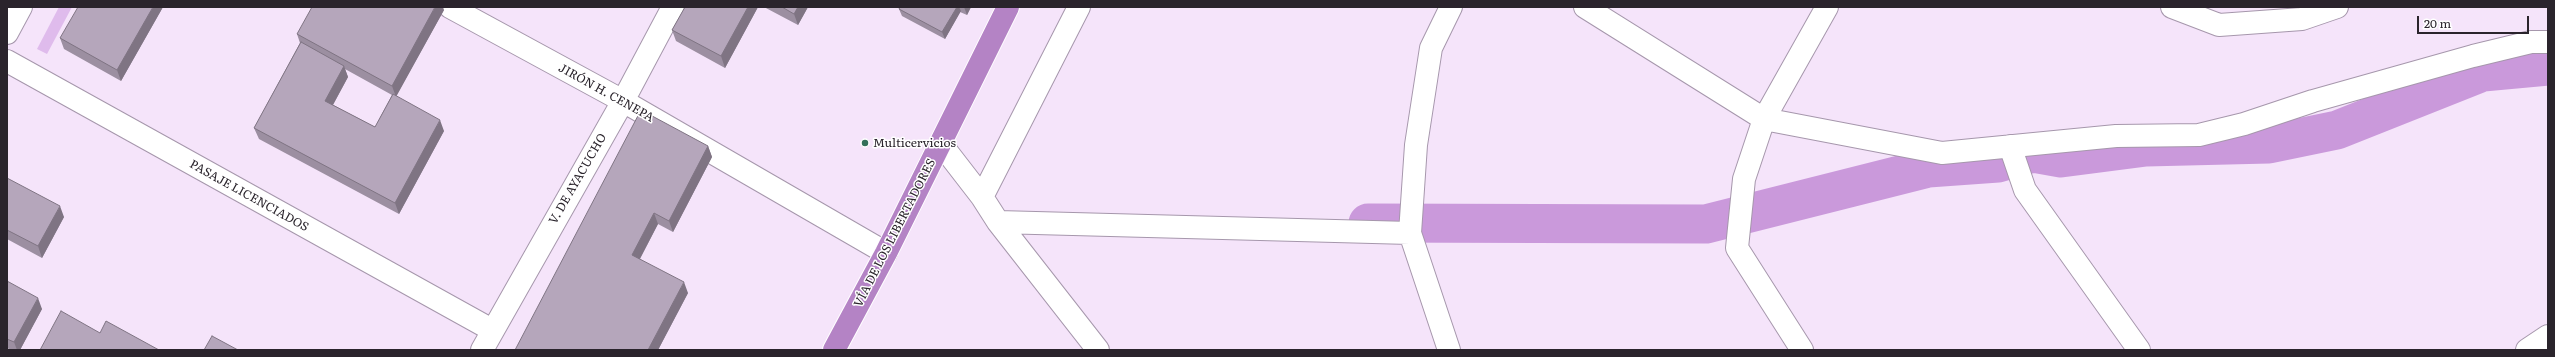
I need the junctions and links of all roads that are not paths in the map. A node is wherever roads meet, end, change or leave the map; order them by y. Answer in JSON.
{"nodes":[{"id":1,"x":21,"y":7,"type":"edge"},
{"id":2,"x":450,"y":7,"type":"edge"},
{"id":3,"x":673,"y":7,"type":"edge"},
{"id":4,"x":1008,"y":7,"type":"edge"},
{"id":5,"x":1079,"y":7,"type":"edge"},
{"id":6,"x":1451,"y":7,"type":"edge"},
{"id":7,"x":1585,"y":7,"type":"edge"},
{"id":8,"x":1827,"y":7,"type":"edge"},
{"id":9,"x":2337,"y":7,"type":"edge"},
{"id":10,"x":2181,"y":9,"type":"edge"},
{"id":11,"x":7,"y":33,"type":"edge"},
{"id":12,"x":2548,"y":42,"type":"edge"},
{"id":13,"x":7,"y":61,"type":"edge"},
{"id":14,"x":623,"y":102,"type":"junction"},
{"id":15,"x":1764,"y":119,"type":"junction"},
{"id":16,"x":941,"y":144,"type":"junction"},
{"id":17,"x":2012,"y":150,"type":"junction"},
{"id":18,"x":982,"y":197,"type":"junction"},
{"id":19,"x":998,"y":222,"type":"junction"},
{"id":20,"x":1410,"y":233,"type":"junction"},
{"id":21,"x":886,"y":253,"type":"junction"},
{"id":22,"x":492,"y":330,"type":"junction"},
{"id":23,"x":2548,"y":336,"type":"edge"},
{"id":24,"x":482,"y":350,"type":"edge"},
{"id":25,"x":834,"y":350,"type":"edge"},
{"id":26,"x":1098,"y":350,"type":"edge"},
{"id":27,"x":1449,"y":350,"type":"edge"},
{"id":28,"x":1802,"y":350,"type":"edge"},
{"id":29,"x":2139,"y":350,"type":"edge"},
{"id":30,"x":2527,"y":350,"type":"edge"}],
"edges":[{"from":1,"to":11,"type":"street"},
{"from":2,"to":14,"type":"street","name":"JIRÓN H. CENEPA"},
{"from":3,"to":14,"type":"street","name":"V. DE AYACUCHO"},
{"from":4,"to":16,"type":"highway","name":"VÍA DE LOS LIBERTADORES"},
{"from":5,"to":18,"type":"street"},
{"from":6,"to":20,"type":"street"},
{"from":7,"to":15,"type":"street"},
{"from":8,"to":15,"type":"street"},
{"from":9,"to":10,"type":"street"},
{"from":12,"to":17,"type":"street"},
{"from":13,"to":22,"type":"street","name":"PASAJE LICENCIADOS"},
{"from":14,"to":21,"type":"street","name":"JIRÓN H. CENEPA"},
{"from":14,"to":22,"type":"street","name":"V. DE AYACUCHO"},
{"from":15,"to":17,"type":"street"},
{"from":15,"to":28,"type":"street"},
{"from":16,"to":18,"type":"street"},
{"from":16,"to":21,"type":"highway","name":"VÍA DE LOS LIBERTADORES"},
{"from":17,"to":29,"type":"street"},
{"from":18,"to":19,"type":"street"},
{"from":19,"to":20,"type":"street"},
{"from":19,"to":26,"type":"street"},
{"from":20,"to":27,"type":"street"},
{"from":21,"to":25,"type":"highway","name":"VÍA DE LOS LIBERTADORES"},
{"from":22,"to":24,"type":"street","name":"V. DE AYACUCHO"},
{"from":23,"to":30,"type":"street"}]}
